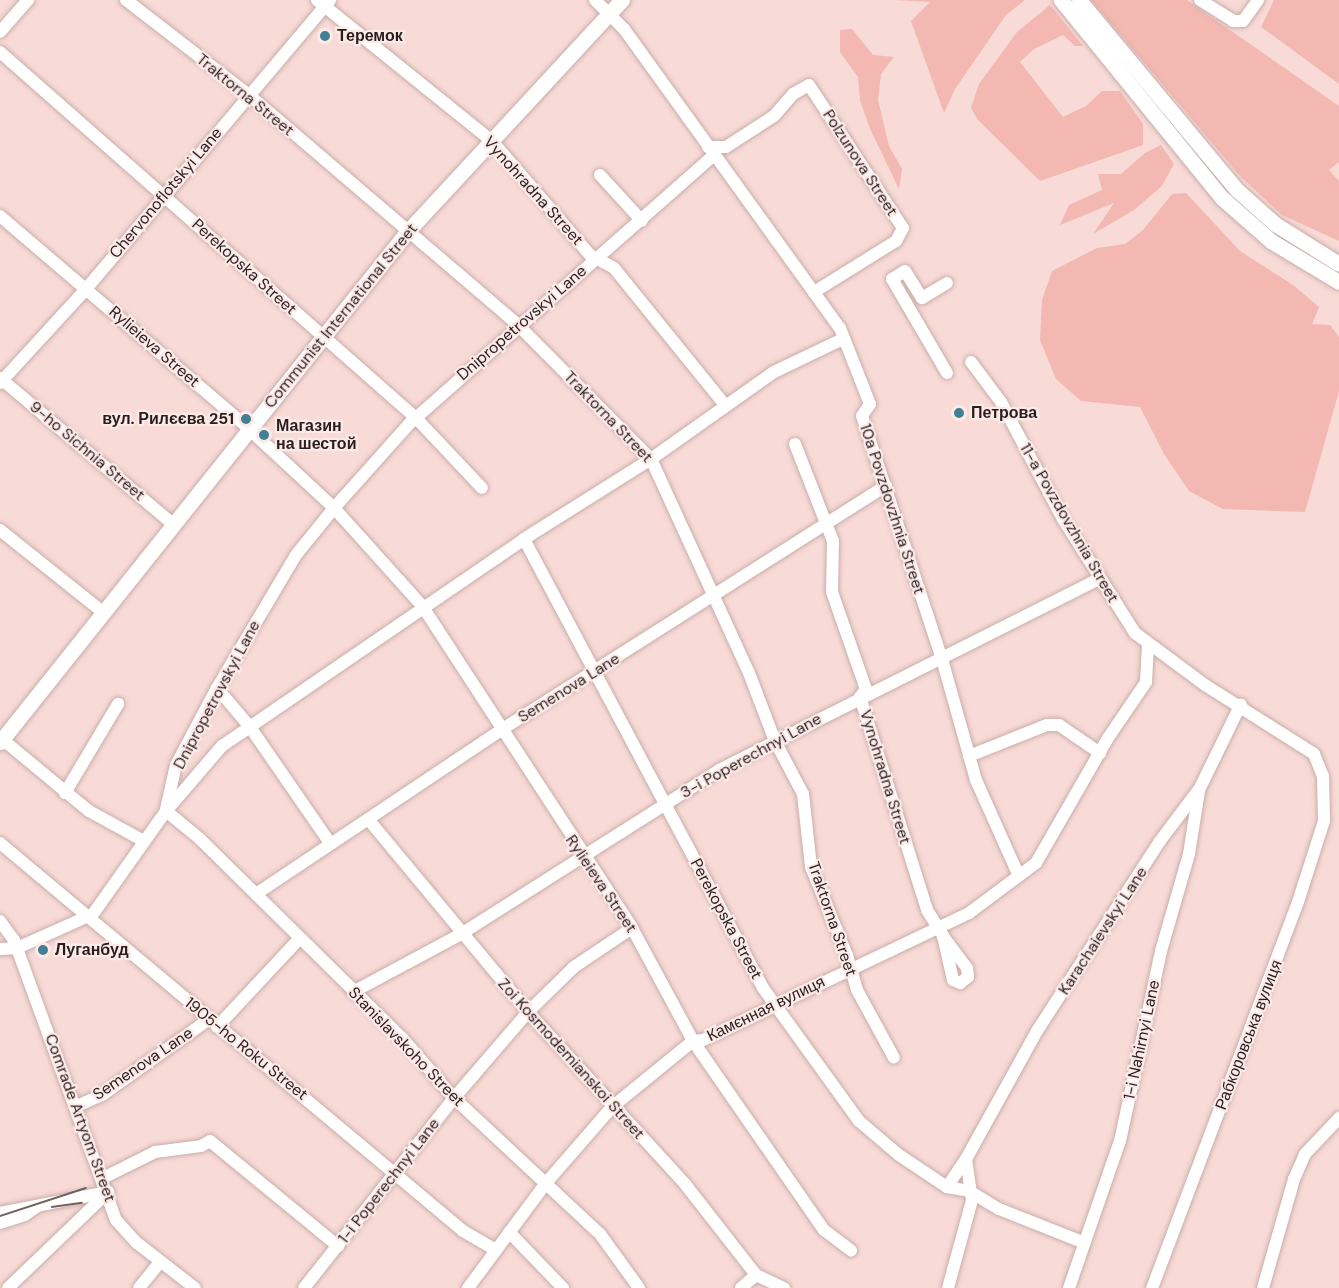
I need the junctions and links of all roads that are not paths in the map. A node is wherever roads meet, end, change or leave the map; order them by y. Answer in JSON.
{"nodes":[{"id":1,"x":28,"y":0,"type":"edge"},
{"id":2,"x":126,"y":0,"type":"edge"},
{"id":3,"x":594,"y":0,"type":"edge"},
{"id":4,"x":611,"y":0,"type":"edge"},
{"id":5,"x":622,"y":0,"type":"edge"},
{"id":6,"x":1061,"y":0,"type":"edge"},
{"id":7,"x":1079,"y":0,"type":"edge"},
{"id":8,"x":1200,"y":0,"type":"edge"},
{"id":9,"x":1258,"y":0,"type":"edge"},
{"id":10,"x":324,"y":2,"type":"edge"},
{"id":11,"x":609,"y":16,"type":"junction"},
{"id":12,"x":0,"y":32,"type":"edge"},
{"id":13,"x":0,"y":52,"type":"edge"},
{"id":14,"x":809,"y":85,"type":"joint"},
{"id":15,"x":249,"y":95,"type":"junction"},
{"id":16,"x":492,"y":141,"type":"junction"},
{"id":17,"x":711,"y":151,"type":"junction"},
{"id":18,"x":600,"y":175,"type":"dead end"},
{"id":19,"x":164,"y":194,"type":"junction"},
{"id":20,"x":0,"y":216,"type":"edge"},
{"id":21,"x":642,"y":221,"type":"junction"},
{"id":22,"x":406,"y":233,"type":"junction"},
{"id":23,"x":596,"y":258,"type":"junction"},
{"id":24,"x":1339,"y":264,"type":"edge"},
{"id":25,"x":1339,"y":282,"type":"edge"},
{"id":26,"x":947,"y":283,"type":"dead end"},
{"id":27,"x":86,"y":289,"type":"junction"},
{"id":28,"x":814,"y":292,"type":"junction"},
{"id":29,"x":518,"y":326,"type":"junction"},
{"id":30,"x":323,"y":339,"type":"junction"},
{"id":31,"x":843,"y":339,"type":"junction"},
{"id":32,"x":971,"y":362,"type":"dead end"},
{"id":33,"x":947,"y":373,"type":"dead end"},
{"id":34,"x":1,"y":381,"type":"edge"},
{"id":35,"x":724,"y":405,"type":"junction"},
{"id":36,"x":416,"y":418,"type":"junction"},
{"id":37,"x":249,"y":429,"type":"junction"},
{"id":38,"x":795,"y":444,"type":"dead end"},
{"id":39,"x":651,"y":459,"type":"junction"},
{"id":40,"x":886,"y":486,"type":"junction"},
{"id":41,"x":482,"y":488,"type":"dead end"},
{"id":42,"x":334,"y":508,"type":"junction"},
{"id":43,"x":173,"y":524,"type":"junction"},
{"id":44,"x":828,"y":524,"type":"junction"},
{"id":45,"x":0,"y":530,"type":"edge"},
{"id":46,"x":524,"y":539,"type":"junction"},
{"id":47,"x":1099,"y":579,"type":"junction"},
{"id":48,"x":713,"y":598,"type":"junction"},
{"id":49,"x":423,"y":607,"type":"junction"},
{"id":50,"x":104,"y":613,"type":"junction"},
{"id":51,"x":1148,"y":643,"type":"junction"},
{"id":52,"x":942,"y":659,"type":"junction"},
{"id":53,"x":596,"y":669,"type":"junction"},
{"id":54,"x":217,"y":688,"type":"junction"},
{"id":55,"x":860,"y":697,"type":"junction"},
{"id":56,"x":118,"y":704,"type":"dead end"},
{"id":57,"x":1241,"y":704,"type":"junction"},
{"id":58,"x":250,"y":727,"type":"junction"},
{"id":59,"x":501,"y":730,"type":"junction"},
{"id":60,"x":1,"y":740,"type":"edge"},
{"id":61,"x":775,"y":741,"type":"junction"},
{"id":62,"x":1100,"y":753,"type":"junction"},
{"id":63,"x":969,"y":756,"type":"junction"},
{"id":64,"x":1323,"y":776,"type":"joint"},
{"id":65,"x":1200,"y":788,"type":"junction"},
{"id":66,"x":65,"y":794,"type":"junction"},
{"id":67,"x":666,"y":804,"type":"junction"},
{"id":68,"x":166,"y":811,"type":"junction"},
{"id":69,"x":368,"y":819,"type":"junction"},
{"id":70,"x":144,"y":841,"type":"junction"},
{"id":71,"x":0,"y":843,"type":"edge"},
{"id":72,"x":330,"y":843,"type":"junction"},
{"id":73,"x":583,"y":858,"type":"junction"},
{"id":74,"x":1019,"y":876,"type":"junction"},
{"id":75,"x":256,"y":894,"type":"junction"},
{"id":76,"x":87,"y":915,"type":"junction"},
{"id":77,"x":0,"y":921,"type":"edge"},
{"id":78,"x":632,"y":928,"type":"junction"},
{"id":79,"x":939,"y":932,"type":"junction"},
{"id":80,"x":461,"y":934,"type":"junction"},
{"id":81,"x":299,"y":939,"type":"junction"},
{"id":82,"x":17,"y":948,"type":"junction"},
{"id":83,"x":0,"y":949,"type":"edge"},
{"id":84,"x":851,"y":968,"type":"junction"},
{"id":85,"x":353,"y":992,"type":"junction"},
{"id":86,"x":775,"y":1005,"type":"junction"},
{"id":87,"x":528,"y":1012,"type":"junction"},
{"id":88,"x":213,"y":1024,"type":"junction"},
{"id":89,"x":693,"y":1041,"type":"junction"},
{"id":90,"x":894,"y":1058,"type":"dead end"},
{"id":91,"x":454,"y":1098,"type":"junction"},
{"id":92,"x":77,"y":1106,"type":"junction"},
{"id":93,"x":612,"y":1107,"type":"junction"},
{"id":94,"x":1339,"y":1118,"type":"edge"},
{"id":95,"x":966,"y":1159,"type":"junction"},
{"id":96,"x":397,"y":1173,"type":"junction"},
{"id":97,"x":103,"y":1178,"type":"junction"},
{"id":98,"x":546,"y":1183,"type":"junction"},
{"id":99,"x":947,"y":1186,"type":"junction"},
{"id":100,"x":969,"y":1191,"type":"junction"},
{"id":101,"x":108,"y":1192,"type":"junction"},
{"id":102,"x":36,"y":1207,"type":"junction"},
{"id":103,"x":0,"y":1213,"type":"edge"},
{"id":104,"x":0,"y":1223,"type":"edge"},
{"id":105,"x":509,"y":1233,"type":"junction"},
{"id":106,"x":1085,"y":1243,"type":"junction"},
{"id":107,"x":338,"y":1246,"type":"junction"},
{"id":108,"x":496,"y":1250,"type":"junction"},
{"id":109,"x":851,"y":1250,"type":"dead end"},
{"id":110,"x":160,"y":1262,"type":"junction"},
{"id":111,"x":756,"y":1275,"type":"junction"},
{"id":112,"x":8,"y":1288,"type":"edge"},
{"id":113,"x":139,"y":1288,"type":"edge"},
{"id":114,"x":195,"y":1288,"type":"edge"},
{"id":115,"x":304,"y":1288,"type":"edge"},
{"id":116,"x":468,"y":1288,"type":"edge"},
{"id":117,"x":563,"y":1288,"type":"edge"},
{"id":118,"x":639,"y":1288,"type":"edge"},
{"id":119,"x":741,"y":1288,"type":"edge"},
{"id":120,"x":784,"y":1288,"type":"edge"},
{"id":121,"x":948,"y":1288,"type":"edge"},
{"id":122,"x":1069,"y":1288,"type":"edge"},
{"id":123,"x":1152,"y":1288,"type":"edge"},
{"id":124,"x":1263,"y":1288,"type":"edge"}],
"edges":[{"from":1,"to":12,"type":"street"},
{"from":2,"to":15,"type":"street","name":"Traktorna Street"},
{"from":3,"to":11,"type":"street","name":"10a Povzdovzhnia Street"},
{"from":4,"to":11,"type":"main road"},
{"from":5,"to":11,"type":"main road","name":"Communist International Street"},
{"from":6,"to":25,"type":"main road"},
{"from":7,"to":24,"type":"main road"},
{"from":8,"to":9,"type":"street"},
{"from":10,"to":15,"type":"street","name":"Chervonoflotskyi Lane"},
{"from":10,"to":16,"type":"street","name":"Vynohradna Street"},
{"from":11,"to":16,"type":"main road","name":"Communist International Street"},
{"from":11,"to":17,"type":"street","name":"10a Povzdovzhnia Street"},
{"from":13,"to":19,"type":"street","name":"Perekopska Street"},
{"from":14,"to":17,"type":"street","name":"Dnipropetrovskyi Lane"},
{"from":14,"to":28,"type":"street","name":"Polzunova Street"},
{"from":15,"to":19,"type":"street","name":"Chervonoflotskyi Lane"},
{"from":15,"to":22,"type":"street","name":"Traktorna Street"},
{"from":16,"to":22,"type":"main road","name":"Communist International Street"},
{"from":16,"to":23,"type":"street","name":"Vynohradna Street"},
{"from":17,"to":21,"type":"street","name":"Dnipropetrovskyi Lane"},
{"from":17,"to":28,"type":"street","name":"10a Povzdovzhnia Street"},
{"from":18,"to":21,"type":"street"},
{"from":19,"to":27,"type":"street","name":"Chervonoflotskyi Lane"},
{"from":19,"to":30,"type":"street","name":"Perekopska Street"},
{"from":20,"to":27,"type":"street","name":"Rylieieva Street"},
{"from":21,"to":23,"type":"street","name":"Dnipropetrovskyi Lane"},
{"from":22,"to":29,"type":"street","name":"Traktorna Street"},
{"from":22,"to":30,"type":"main road","name":"Communist International Street"},
{"from":23,"to":29,"type":"street","name":"Dnipropetrovskyi Lane"},
{"from":23,"to":35,"type":"street","name":"Vynohradna Street"},
{"from":26,"to":33,"type":"street"},
{"from":27,"to":34,"type":"street","name":"Chervonoflotskyi Lane"},
{"from":27,"to":37,"type":"street","name":"Rylieieva Street"},
{"from":28,"to":31,"type":"street","name":"10a Povzdovzhnia Street"},
{"from":29,"to":36,"type":"street","name":"Dnipropetrovskyi Lane"},
{"from":29,"to":39,"type":"street","name":"Traktorna Street"},
{"from":30,"to":36,"type":"street","name":"Perekopska Street"},
{"from":30,"to":37,"type":"main road","name":"Communist International Street"},
{"from":31,"to":35,"type":"street","name":"Dnipropetrovskyi Lane"},
{"from":31,"to":40,"type":"street","name":"10a Povzdovzhnia Street"},
{"from":32,"to":47,"type":"street","name":"11-a Povzdovzhnia Street"},
{"from":34,"to":43,"type":"street","name":"9-ho Sichnia Street"},
{"from":35,"to":39,"type":"street","name":"Dnipropetrovskyi Lane"},
{"from":36,"to":41,"type":"street","name":"Perekopska Street"},
{"from":36,"to":42,"type":"street","name":"Dnipropetrovskyi Lane"},
{"from":37,"to":42,"type":"street","name":"Rylieieva Street"},
{"from":37,"to":43,"type":"main road","name":"Communist International Street"},
{"from":38,"to":44,"type":"street","name":"Vynohradna Street"},
{"from":39,"to":46,"type":"street","name":"Dnipropetrovskyi Lane"},
{"from":39,"to":48,"type":"street","name":"Traktorna Street"},
{"from":40,"to":44,"type":"street","name":"Semenova Lane"},
{"from":40,"to":52,"type":"street","name":"10a Povzdovzhnia Street"},
{"from":42,"to":49,"type":"street","name":"Rylieieva Street"},
{"from":42,"to":54,"type":"street","name":"Dnipropetrovskyi Lane"},
{"from":43,"to":50,"type":"main road","name":"Communist International Street"},
{"from":44,"to":48,"type":"street","name":"Semenova Lane"},
{"from":44,"to":55,"type":"street","name":"Vynohradna Street"},
{"from":45,"to":50,"type":"street"},
{"from":46,"to":49,"type":"street","name":"Dnipropetrovskyi Lane"},
{"from":46,"to":53,"type":"street","name":"Perekopska Street"},
{"from":47,"to":51,"type":"street","name":"11-a Povzdovzhnia Street"},
{"from":47,"to":52,"type":"street","name":"3-i Poperechnyi Lane"},
{"from":48,"to":53,"type":"street","name":"Semenova Lane"},
{"from":48,"to":61,"type":"street","name":"Traktorna Street"},
{"from":49,"to":58,"type":"street","name":"Dnipropetrovskyi Lane"},
{"from":49,"to":59,"type":"street","name":"Rylieieva Street"},
{"from":50,"to":60,"type":"main road","name":"Communist International Street"},
{"from":51,"to":57,"type":"street","name":"11-a Povzdovzhnia Street"},
{"from":51,"to":62,"type":"street","name":"Камєнная вулиця"},
{"from":52,"to":55,"type":"street","name":"3-i Poperechnyi Lane"},
{"from":52,"to":63,"type":"street","name":"10a Povzdovzhnia Street"},
{"from":53,"to":59,"type":"street","name":"Semenova Lane"},
{"from":53,"to":67,"type":"street","name":"Perekopska Street"},
{"from":54,"to":58,"type":"street"},
{"from":54,"to":68,"type":"street","name":"Dnipropetrovskyi Lane"},
{"from":55,"to":61,"type":"street","name":"3-i Poperechnyi Lane"},
{"from":55,"to":79,"type":"street","name":"Vynohradna Street"},
{"from":56,"to":66,"type":"street"},
{"from":57,"to":64,"type":"street","name":"11-a Povzdovzhnia Street"},
{"from":57,"to":65,"type":"street","name":"Karachaievskyi Lane"},
{"from":58,"to":68,"type":"street","name":"Dnipropetrovskyi Lane"},
{"from":58,"to":72,"type":"street"},
{"from":59,"to":69,"type":"street","name":"Semenova Lane"},
{"from":59,"to":73,"type":"street","name":"Rylieieva Street"},
{"from":60,"to":66,"type":"street"},
{"from":61,"to":67,"type":"street","name":"3-i Poperechnyi Lane"},
{"from":61,"to":84,"type":"street","name":"Traktorna Street"},
{"from":62,"to":63,"type":"street"},
{"from":62,"to":74,"type":"street","name":"Камєнная вулиця"},
{"from":63,"to":74,"type":"street","name":"10a Povzdovzhnia Street"},
{"from":64,"to":123,"type":"street","name":"Рабкоровська вулиця"},
{"from":65,"to":95,"type":"street","name":"Karachaievskyi Lane"},
{"from":65,"to":106,"type":"street","name":"1-i Nahirnyi Lane"},
{"from":66,"to":70,"type":"street"},
{"from":67,"to":73,"type":"street","name":"3-i Poperechnyi Lane"},
{"from":67,"to":86,"type":"street","name":"Perekopska Street"},
{"from":68,"to":70,"type":"street"},
{"from":68,"to":75,"type":"street","name":"Stanislavskoho Street"},
{"from":69,"to":72,"type":"street","name":"Semenova Lane"},
{"from":69,"to":80,"type":"street","name":"Zoi Kosmodemianskoi Street"},
{"from":70,"to":76,"type":"street"},
{"from":71,"to":76,"type":"street","name":"1905-ho Roku Street"},
{"from":72,"to":75,"type":"street","name":"Semenova Lane"},
{"from":73,"to":78,"type":"street","name":"Rylieieva Street"},
{"from":73,"to":80,"type":"street","name":"3-i Poperechnyi Lane"},
{"from":74,"to":79,"type":"street","name":"Камєнная вулиця"},
{"from":75,"to":81,"type":"street","name":"Stanislavskoho Street"},
{"from":76,"to":82,"type":"street"},
{"from":76,"to":88,"type":"street","name":"1905-ho Roku Street"},
{"from":77,"to":82,"type":"street","name":"Comrade Artyom Street"},
{"from":78,"to":87,"type":"street","name":"1-i Poperechnyi Lane"},
{"from":78,"to":89,"type":"street","name":"Rylieieva Street"},
{"from":79,"to":84,"type":"street","name":"Камєнная вулиця"},
{"from":80,"to":85,"type":"street","name":"3-i Poperechnyi Lane"},
{"from":80,"to":87,"type":"street","name":"Zoi Kosmodemianskoi Street"},
{"from":81,"to":85,"type":"street","name":"Stanislavskoho Street"},
{"from":81,"to":88,"type":"street","name":"Semenova Lane"},
{"from":82,"to":83,"type":"street"},
{"from":82,"to":92,"type":"street","name":"Comrade Artyom Street"},
{"from":84,"to":86,"type":"street","name":"Камєнная вулиця"},
{"from":84,"to":90,"type":"street","name":"Traktorna Street"},
{"from":85,"to":91,"type":"street","name":"Stanislavskoho Street"},
{"from":86,"to":89,"type":"street","name":"Камєнная вулиця"},
{"from":86,"to":99,"type":"street","name":"Perekopska Street"},
{"from":87,"to":91,"type":"street","name":"1-i Poperechnyi Lane"},
{"from":87,"to":93,"type":"street","name":"Zoi Kosmodemianskoi Street"},
{"from":88,"to":92,"type":"street","name":"Semenova Lane"},
{"from":88,"to":96,"type":"street","name":"1905-ho Roku Street"},
{"from":89,"to":93,"type":"street","name":"Камєнная вулиця"},
{"from":89,"to":109,"type":"street","name":"Rylieieva Street"},
{"from":91,"to":96,"type":"street","name":"1-i Poperechnyi Lane"},
{"from":91,"to":98,"type":"street","name":"Stanislavskoho Street"},
{"from":92,"to":97,"type":"street","name":"Comrade Artyom Street"},
{"from":93,"to":98,"type":"street","name":"Камєнная вулиця"},
{"from":93,"to":111,"type":"street","name":"Zoi Kosmodemianskoi Street"},
{"from":94,"to":124,"type":"street"},
{"from":95,"to":99,"type":"street","name":"Karachaievskyi Lane"},
{"from":95,"to":100,"type":"street"},
{"from":96,"to":107,"type":"street","name":"1-i Poperechnyi Lane"},
{"from":96,"to":108,"type":"street","name":"1905-ho Roku Street"},
{"from":97,"to":101,"type":"street","name":"Comrade Artyom Street"},
{"from":97,"to":107,"type":"street"},
{"from":98,"to":105,"type":"street","name":"Камєнная вулиця"},
{"from":98,"to":118,"type":"street","name":"Stanislavskoho Street"},
{"from":99,"to":100,"type":"street","name":"Perekopska Street"},
{"from":100,"to":106,"type":"street","name":"Perekopska Street"},
{"from":100,"to":121,"type":"street"},
{"from":101,"to":102,"type":"street"},
{"from":101,"to":110,"type":"street","name":"Comrade Artyom Street"},
{"from":101,"to":112,"type":"street"},
{"from":102,"to":103,"type":"street"},
{"from":102,"to":104,"type":"street"},
{"from":105,"to":108,"type":"street","name":"Камєнная вулиця"},
{"from":105,"to":117,"type":"street"},
{"from":106,"to":122,"type":"street","name":"1-i Nahirnyi Lane"},
{"from":107,"to":115,"type":"street","name":"1-i Poperechnyi Lane"},
{"from":108,"to":116,"type":"street","name":"Камєнная вулиця"},
{"from":110,"to":113,"type":"street"},
{"from":110,"to":114,"type":"street","name":"Comrade Artyom Street"},
{"from":111,"to":119,"type":"street"},
{"from":111,"to":120,"type":"street","name":"Zoi Kosmodemianskoi Street"}]}
